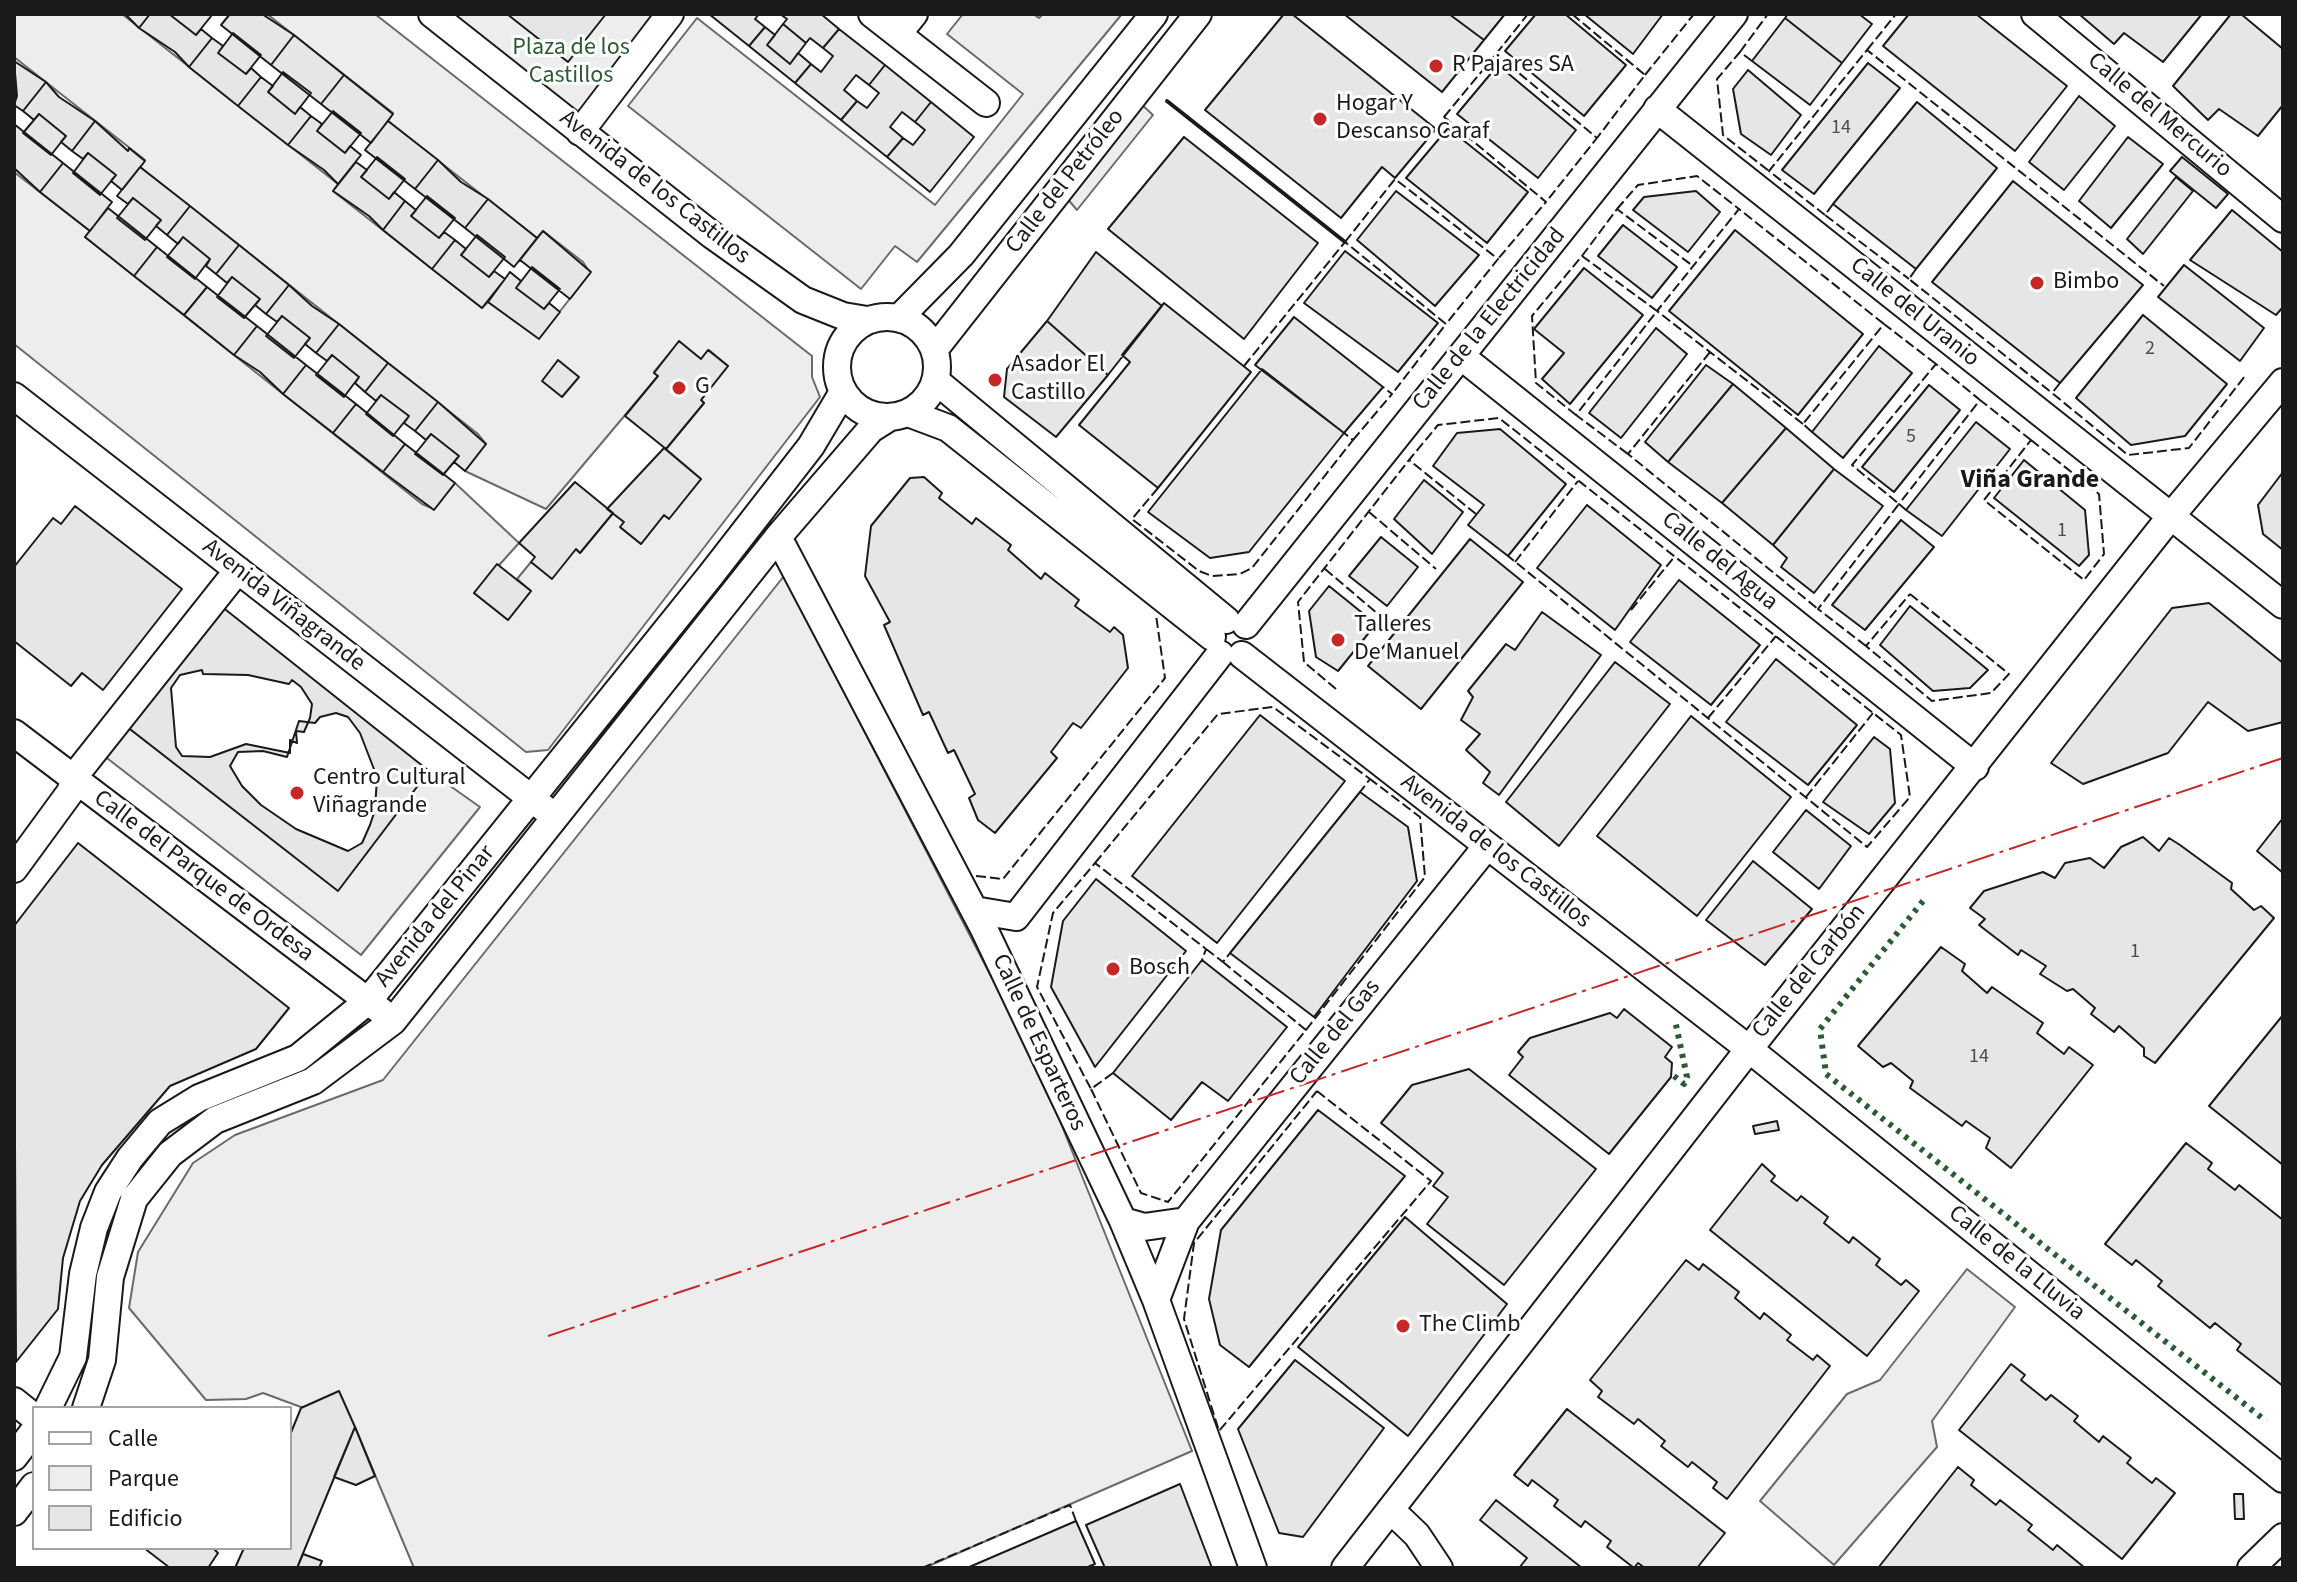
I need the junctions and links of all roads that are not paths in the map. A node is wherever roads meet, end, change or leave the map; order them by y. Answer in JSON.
{"nodes":[{"id":1,"x":432,"y":14,"type":"edge"},
{"id":2,"x":670,"y":14,"type":"edge"},
{"id":3,"x":872,"y":14,"type":"edge"},
{"id":4,"x":1154,"y":14,"type":"edge"},
{"id":5,"x":1198,"y":14,"type":"edge"},
{"id":6,"x":1734,"y":14,"type":"edge"},
{"id":7,"x":2035,"y":14,"type":"edge"},
{"id":8,"x":906,"y":24,"type":"edge"},
{"id":9,"x":986,"y":103,"type":"dead end"},
{"id":10,"x":1657,"y":109,"type":"junction"},
{"id":11,"x":580,"y":132,"type":"junction"},
{"id":12,"x":2283,"y":219,"type":"edge"},
{"id":13,"x":803,"y":300,"type":"junction"},
{"id":14,"x":899,"y":318,"type":"junction"},
{"id":15,"x":867,"y":320,"type":"junction"},
{"id":16,"x":934,"y":350,"type":"junction"},
{"id":17,"x":1462,"y":357,"type":"junction"},
{"id":18,"x":836,"y":359,"type":"junction"},
{"id":19,"x":936,"y":381,"type":"junction"},
{"id":20,"x":2283,"y":382,"type":"edge"},
{"id":21,"x":843,"y":392,"type":"junction"},
{"id":22,"x":14,"y":396,"type":"edge"},
{"id":23,"x":899,"y":415,"type":"junction"},
{"id":24,"x":2171,"y":516,"type":"junction"},
{"id":25,"x":778,"y":537,"type":"junction"},
{"id":26,"x":238,"y":570,"type":"junction"},
{"id":27,"x":2283,"y":605,"type":"edge"},
{"id":28,"x":1229,"y":638,"type":"junction"},
{"id":29,"x":14,"y":733,"type":"edge"},
{"id":30,"x":1975,"y":767,"type":"junction"},
{"id":31,"x":73,"y":778,"type":"junction"},
{"id":32,"x":543,"y":808,"type":"junction"},
{"id":33,"x":1487,"y":846,"type":"junction"},
{"id":34,"x":14,"y":869,"type":"edge"},
{"id":35,"x":1016,"y":917,"type":"junction"},
{"id":36,"x":979,"y":919,"type":"junction"},
{"id":37,"x":1003,"y":969,"type":"junction"},
{"id":38,"x":368,"y":1001,"type":"junction"},
{"id":39,"x":393,"y":1021,"type":"junction"},
{"id":40,"x":1749,"y":1049,"type":"junction"},
{"id":41,"x":1123,"y":1221,"type":"junction"},
{"id":42,"x":1186,"y":1221,"type":"junction"},
{"id":43,"x":1156,"y":1300,"type":"junction"},
{"id":44,"x":14,"y":1401,"type":"edge"},
{"id":45,"x":49,"y":1406,"type":"edge"},
{"id":46,"x":87,"y":1406,"type":"edge"},
{"id":47,"x":32,"y":1415,"type":"edge"},
{"id":48,"x":32,"y":1434,"type":"edge"},
{"id":49,"x":14,"y":1457,"type":"edge"},
{"id":50,"x":2283,"y":1479,"type":"edge"},
{"id":51,"x":32,"y":1489,"type":"edge"},
{"id":52,"x":1392,"y":1511,"type":"junction"},
{"id":53,"x":14,"y":1512,"type":"edge"},
{"id":54,"x":2283,"y":1537,"type":"edge"},
{"id":55,"x":1253,"y":1568,"type":"edge"},
{"id":56,"x":1345,"y":1568,"type":"edge"},
{"id":57,"x":1439,"y":1568,"type":"edge"},
{"id":58,"x":2251,"y":1568,"type":"edge"}],
"edges":[{"from":1,"to":11,"type":"street","name":"Avenida de los Castillos"},
{"from":2,"to":11,"type":"street"},
{"from":3,"to":8,"type":"street"},
{"from":4,"to":14,"type":"street","name":"Calle del Petróleo"},
{"from":5,"to":16,"type":"street","name":"Calle del Petróleo"},
{"from":6,"to":10,"type":"street","name":"Calle de la Electricidad"},
{"from":7,"to":12,"type":"street","name":"Calle del Mercurio"},
{"from":8,"to":9,"type":"street"},
{"from":10,"to":17,"type":"street","name":"Calle de la Electricidad"},
{"from":10,"to":24,"type":"street","name":"Calle del Uranio"},
{"from":11,"to":13,"type":"street","name":"Avenida de los Castillos"},
{"from":13,"to":15,"type":"street","name":"Avenida de los Castillos"},
{"from":13,"to":18,"type":"street","name":"Avenida de los Castillos"},
{"from":14,"to":15,"type":"street"},
{"from":14,"to":16,"type":"street"},
{"from":15,"to":18,"type":"street"},
{"from":16,"to":19,"type":"street"},
{"from":17,"to":28,"type":"street","name":"Calle de la Electricidad"},
{"from":17,"to":30,"type":"street","name":"Calle del Agua"},
{"from":18,"to":21,"type":"street"},
{"from":19,"to":23,"type":"street"},
{"from":19,"to":28,"type":"street","name":"Avenida de los Castillos"},
{"from":20,"to":24,"type":"street","name":"Calle del Carbón"},
{"from":21,"to":23,"type":"street"},
{"from":21,"to":32,"type":"street","name":"Avenida del Pinar"},
{"from":22,"to":26,"type":"street","name":"Avenida Viñagrande"},
{"from":23,"to":25,"type":"street","name":"Avenida del Pinar"},
{"from":23,"to":28,"type":"street","name":"Avenida de los Castillos"},
{"from":24,"to":27,"type":"street","name":"Calle del Uranio"},
{"from":24,"to":30,"type":"street","name":"Calle del Carbón"},
{"from":25,"to":32,"type":"street","name":"Avenida del Pinar"},
{"from":25,"to":36,"type":"street","name":"Calle de Esparteros"},
{"from":26,"to":31,"type":"street"},
{"from":26,"to":32,"type":"street","name":"Avenida Viñagrande"},
{"from":28,"to":33,"type":"street","name":"Avenida de los Castillos"},
{"from":28,"to":35,"type":"street","name":"Calle de la Electricidad"},
{"from":29,"to":31,"type":"street","name":"Calle del Parque de Ordesa"},
{"from":30,"to":40,"type":"street","name":"Calle del Carbón"},
{"from":31,"to":34,"type":"street"},
{"from":31,"to":38,"type":"street","name":"Calle del Parque de Ordesa"},
{"from":32,"to":38,"type":"street","name":"Avenida del Pinar"},
{"from":32,"to":39,"type":"street","name":"Avenida del Pinar"},
{"from":33,"to":40,"type":"street","name":"Avenida de los Castillos"},
{"from":33,"to":42,"type":"street","name":"Calle del Gas"},
{"from":35,"to":36,"type":"street"},
{"from":35,"to":37,"type":"street","name":"Calle de la Electricidad"},
{"from":36,"to":37,"type":"street","name":"Calle de Esparteros"},
{"from":37,"to":41,"type":"street","name":"Calle de Esparteros"},
{"from":38,"to":39,"type":"street","name":"Calle del Parque de Ordesa"},
{"from":38,"to":45,"type":"street","name":"Avenida del Pinar"},
{"from":39,"to":46,"type":"street","name":"Avenida del Pinar"},
{"from":40,"to":50,"type":"street","name":"Calle de la Lluvia"},
{"from":40,"to":52,"type":"street","name":"Calle del Carbón"},
{"from":41,"to":42,"type":"street"},
{"from":41,"to":43,"type":"street","name":"Calle de Esparteros"},
{"from":42,"to":43,"type":"street","name":"Calle del Gas"},
{"from":43,"to":55,"type":"street","name":"Calle de Esparteros"},
{"from":44,"to":47,"type":"street"},
{"from":48,"to":49,"type":"street"},
{"from":51,"to":53,"type":"street"},
{"from":52,"to":56,"type":"street","name":"Calle del Carbón"},
{"from":52,"to":57,"type":"street"},
{"from":54,"to":58,"type":"street"}]}
